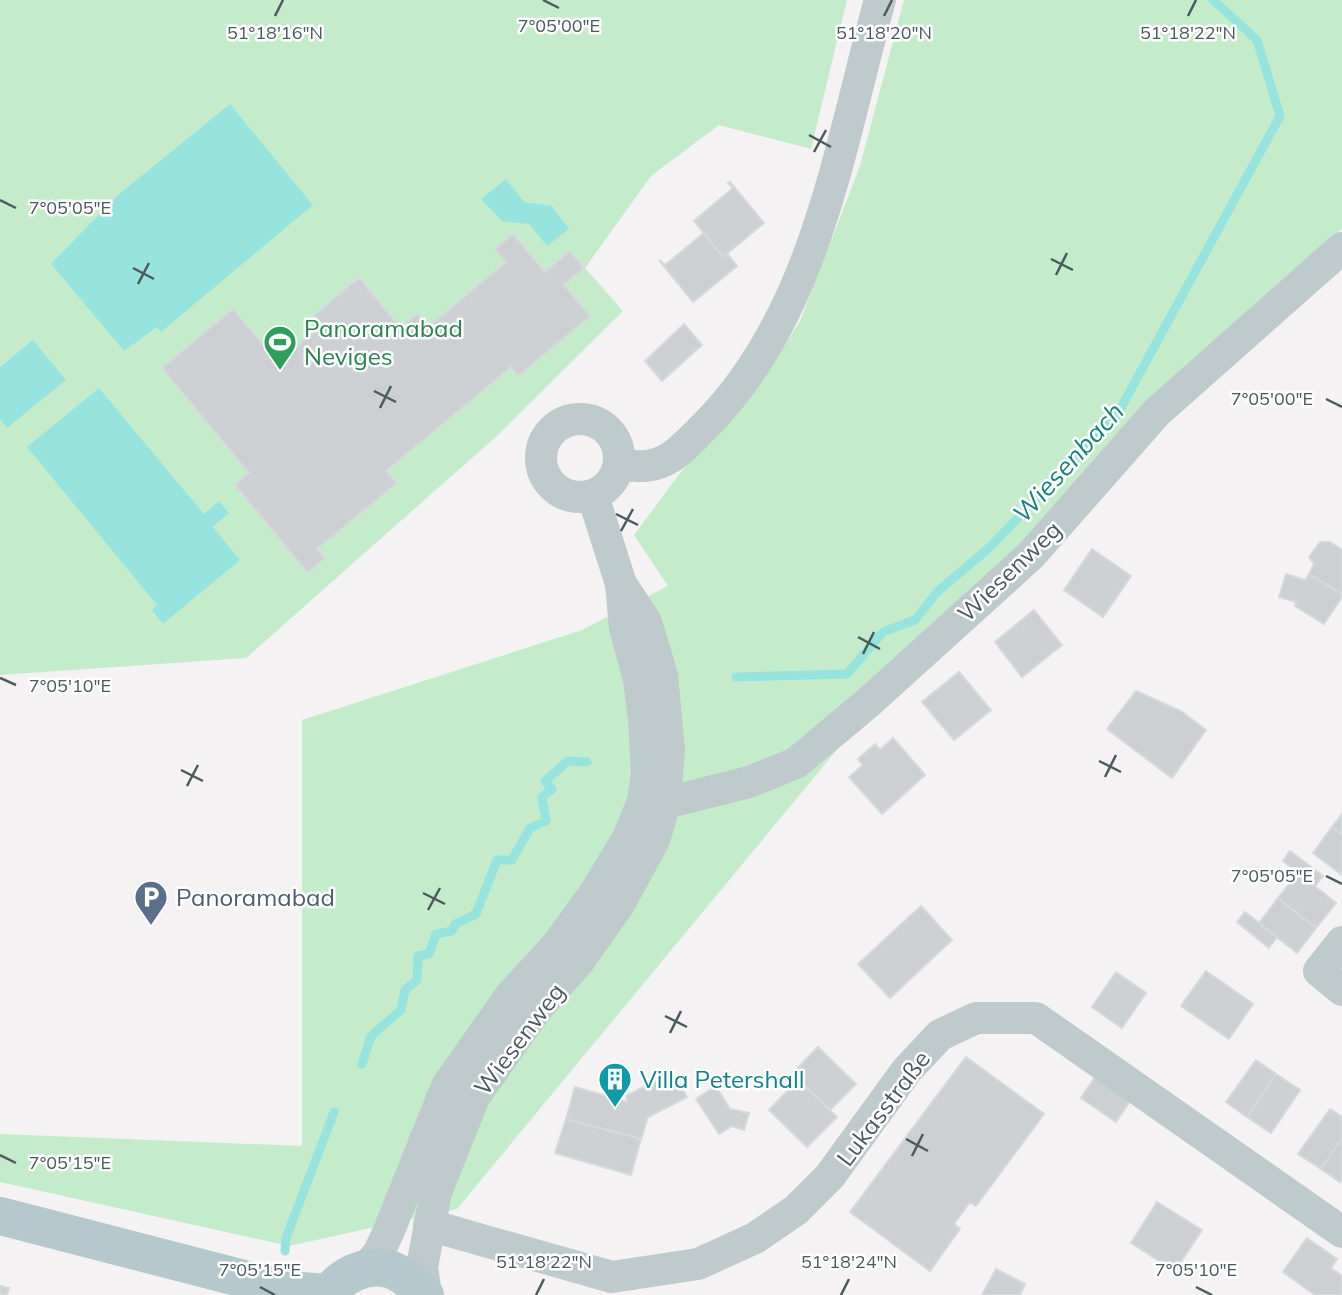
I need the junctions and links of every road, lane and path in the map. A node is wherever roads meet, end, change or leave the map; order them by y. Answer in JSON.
{"nodes":[{"id":1,"x":880,"y":0,"type":"edge"},
{"id":2,"x":1342,"y":248,"type":"edge"},
{"id":3,"x":621,"y":464,"type":"junction"},
{"id":4,"x":593,"y":496,"type":"junction"},
{"id":5,"x":654,"y":802,"type":"junction"},
{"id":6,"x":1342,"y":942,"type":"edge"},
{"id":7,"x":1342,"y":990,"type":"edge"},
{"id":8,"x":0,"y":1216,"type":"edge"},
{"id":9,"x":429,"y":1225,"type":"junction"},
{"id":10,"x":1342,"y":1232,"type":"edge"},
{"id":11,"x":0,"y":1239,"type":"edge"},
{"id":12,"x":365,"y":1270,"type":"junction"},
{"id":13,"x":328,"y":1294,"type":"edge"},
{"id":14,"x":198,"y":1295,"type":"edge"},
{"id":15,"x":425,"y":1295,"type":"edge"}],
"edges":[{"from":1,"to":3,"type":"street"},
{"from":2,"to":5,"type":"street","name":"Wiesenweg"},
{"from":3,"to":4,"type":"street"},
{"from":3,"to":4,"type":"street"},
{"from":4,"to":5,"type":"street","name":"Wiesenweg"},
{"from":5,"to":9,"type":"street","name":"Wiesenweg"},
{"from":5,"to":12,"type":"street","name":"Wiesenweg"},
{"from":6,"to":7,"type":"street"},
{"from":8,"to":13,"type":"main road"},
{"from":9,"to":10,"type":"street","name":"Lukasstraße"},
{"from":9,"to":15,"type":"street","name":"Wiesenweg"},
{"from":11,"to":14,"type":"main road"},
{"from":12,"to":13,"type":"main road"},
{"from":12,"to":15,"type":"main road"}]}
